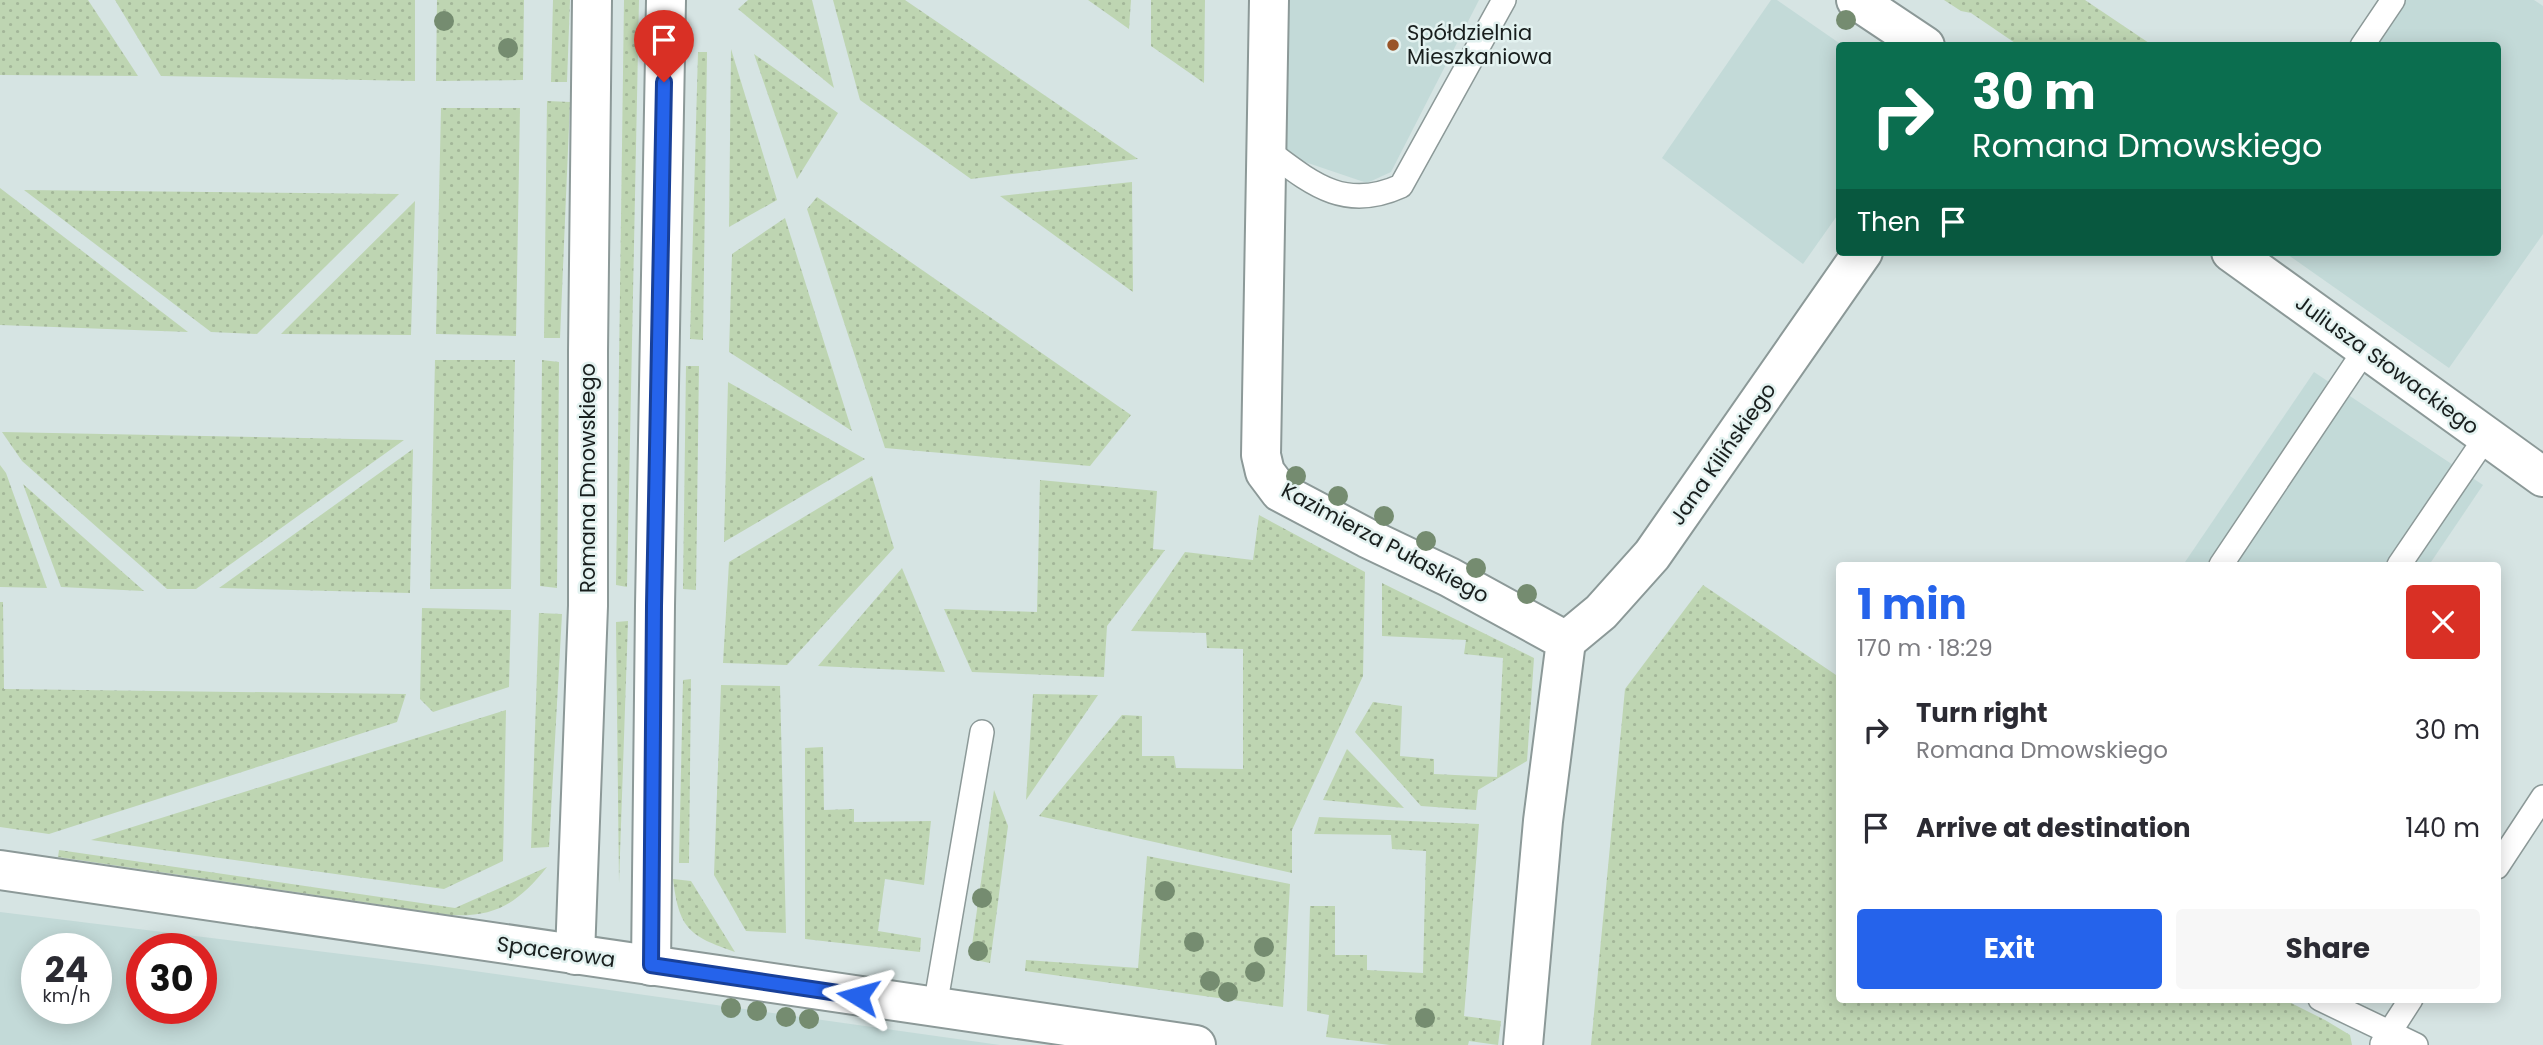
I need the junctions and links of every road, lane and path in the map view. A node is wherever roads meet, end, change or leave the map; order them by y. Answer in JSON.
{"nodes":[{"id":1,"x":592,"y":0,"type":"edge"},
{"id":2,"x":666,"y":0,"type":"edge"},
{"id":3,"x":1269,"y":0,"type":"edge"},
{"id":4,"x":1504,"y":0,"type":"edge"},
{"id":5,"x":1856,"y":0,"type":"edge"},
{"id":6,"x":2393,"y":0,"type":"edge"},
{"id":7,"x":1919,"y":42,"type":"edge"},
{"id":8,"x":2365,"y":42,"type":"edge"},
{"id":9,"x":1267,"y":150,"type":"junction"},
{"id":10,"x":1860,"y":256,"type":"edge"},
{"id":11,"x":2236,"y":256,"type":"edge"},
{"id":12,"x":2365,"y":350,"type":"junction"},
{"id":13,"x":2486,"y":437,"type":"junction"},
{"id":14,"x":2543,"y":477,"type":"edge"},
{"id":15,"x":2223,"y":562,"type":"edge"},
{"id":16,"x":2401,"y":562,"type":"edge"},
{"id":17,"x":1566,"y":641,"type":"junction"},
{"id":18,"x":982,"y":732,"type":"dead end"},
{"id":19,"x":2543,"y":797,"type":"edge"},
{"id":20,"x":2501,"y":861,"type":"edge"},
{"id":21,"x":0,"y":870,"type":"edge"},
{"id":22,"x":575,"y":955,"type":"junction"},
{"id":23,"x":651,"y":965,"type":"junction"},
{"id":24,"x":2326,"y":1003,"type":"edge"},
{"id":25,"x":2408,"y":1003,"type":"edge"},
{"id":26,"x":935,"y":1007,"type":"junction"},
{"id":27,"x":2385,"y":1039,"type":"edge"},
{"id":28,"x":1196,"y":1045,"type":"edge"},
{"id":29,"x":1523,"y":1045,"type":"edge"},
{"id":30,"x":2416,"y":1045,"type":"edge"}],
"edges":[{"from":1,"to":22,"type":"street","name":"Romana Dmowskiego"},
{"from":2,"to":23,"type":"street"},
{"from":3,"to":9,"type":"street","name":"Kazimierza Pułaskiego"},
{"from":4,"to":9,"type":"lane"},
{"from":5,"to":7,"type":"street"},
{"from":6,"to":8,"type":"lane"},
{"from":9,"to":17,"type":"street","name":"Kazimierza Pułaskiego"},
{"from":10,"to":17,"type":"street","name":"Jana Kilińskiego"},
{"from":11,"to":12,"type":"street","name":"Juliusza Słowackiego"},
{"from":12,"to":13,"type":"street","name":"Juliusza Słowackiego"},
{"from":12,"to":15,"type":"lane"},
{"from":13,"to":14,"type":"street","name":"Juliusza Słowackiego"},
{"from":13,"to":16,"type":"lane"},
{"from":17,"to":29,"type":"street"},
{"from":18,"to":26,"type":"lane"},
{"from":19,"to":20,"type":"lane"},
{"from":21,"to":22,"type":"street","name":"Spacerowa"},
{"from":22,"to":23,"type":"street","name":"Spacerowa"},
{"from":23,"to":26,"type":"street","name":"Spacerowa"},
{"from":24,"to":27,"type":"lane"},
{"from":25,"to":27,"type":"lane"},
{"from":26,"to":28,"type":"street","name":"Spacerowa"},
{"from":27,"to":30,"type":"lane"}]}
